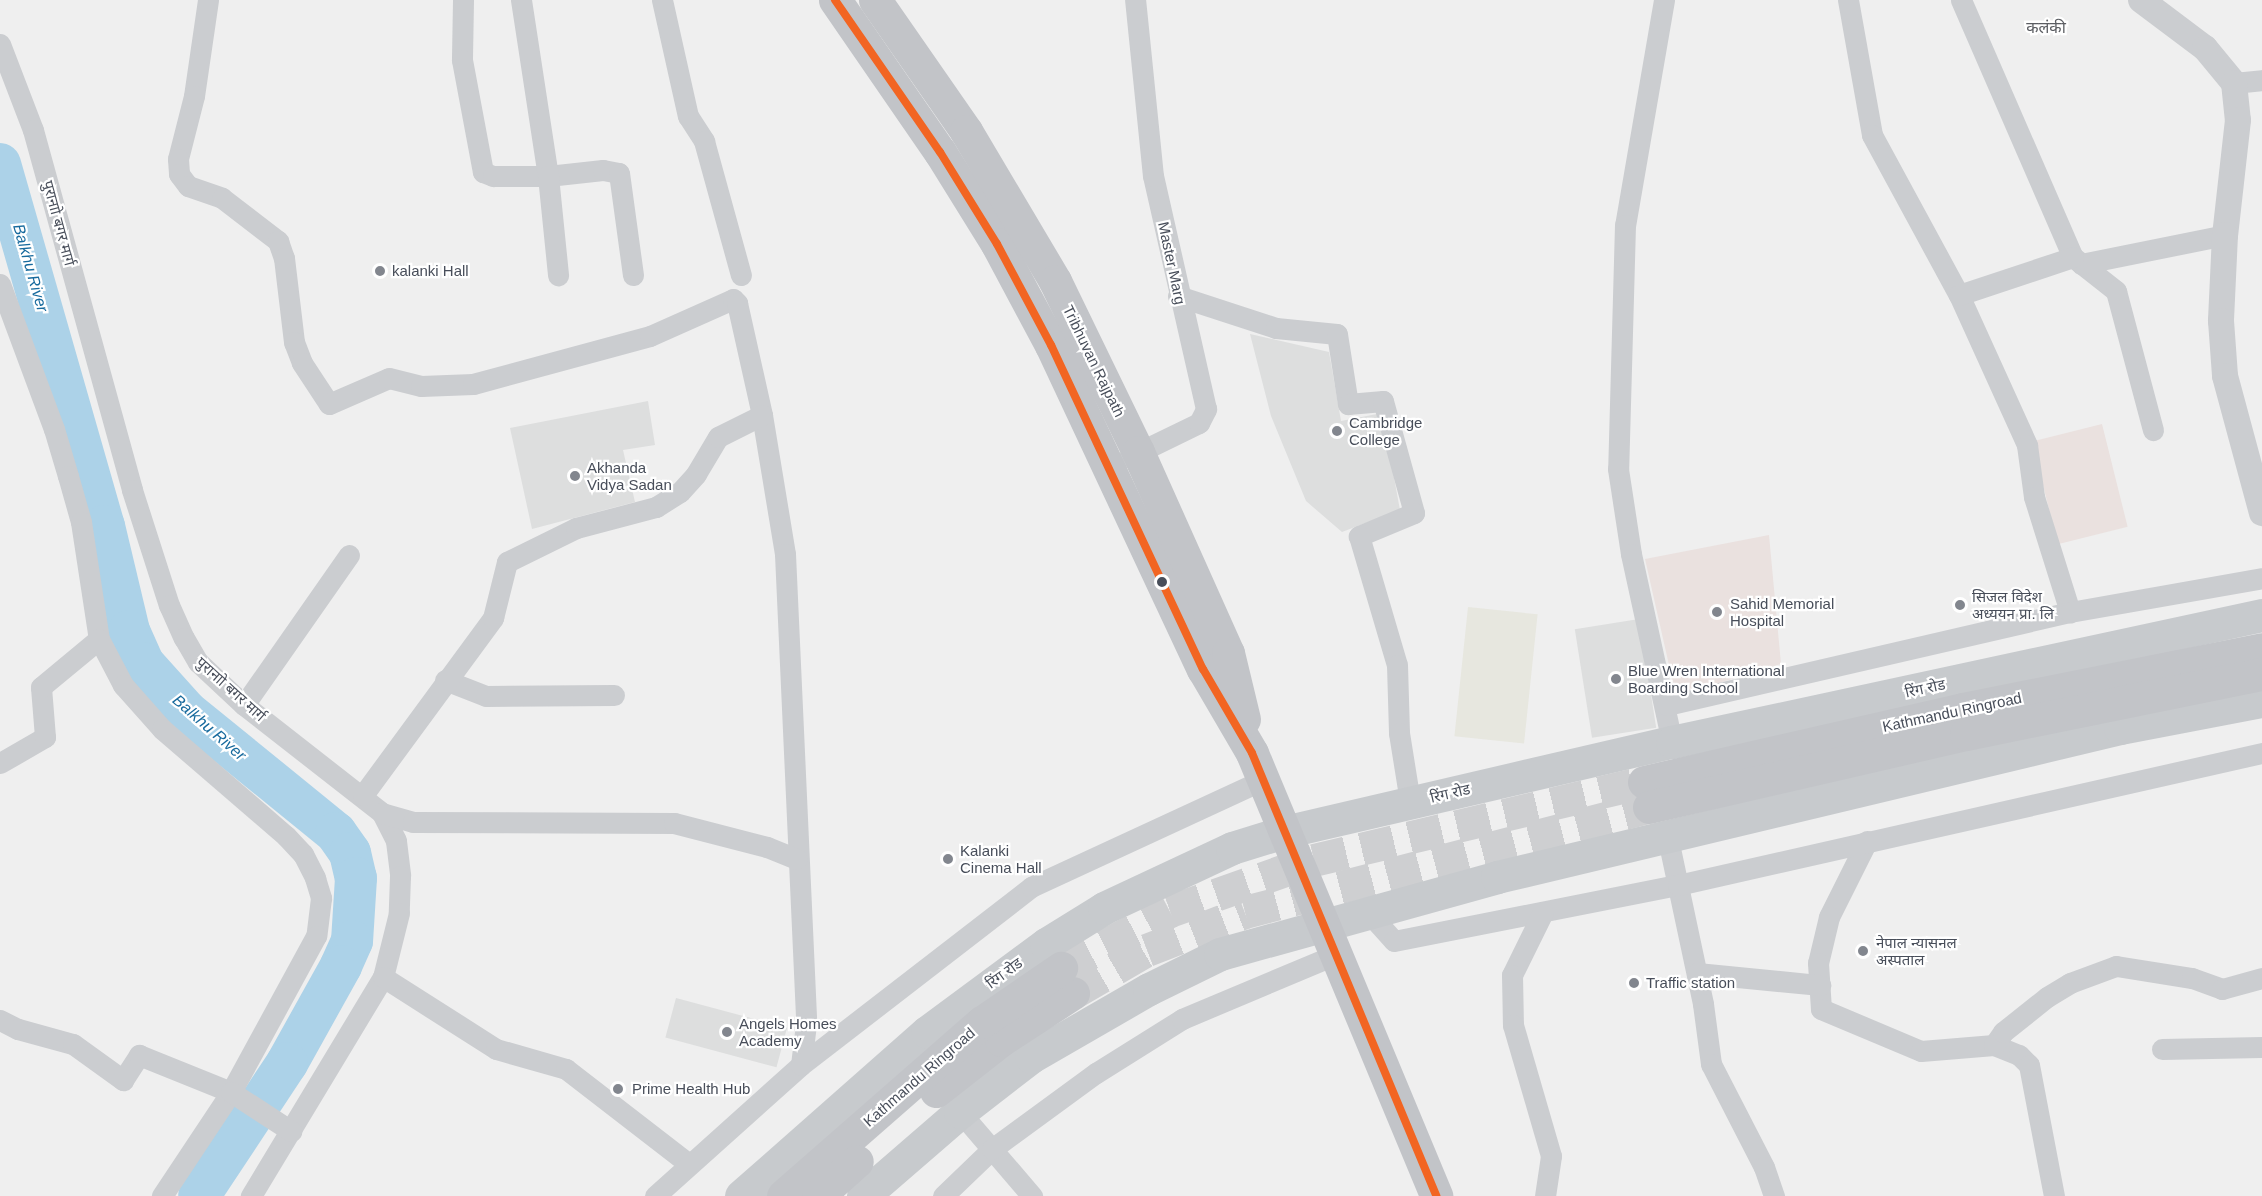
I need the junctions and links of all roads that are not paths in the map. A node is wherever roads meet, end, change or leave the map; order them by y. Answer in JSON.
{"nodes":[{"id":1,"x":208,"y":0,"type":"edge"},
{"id":2,"x":463,"y":0,"type":"edge"},
{"id":3,"x":521,"y":0,"type":"edge"},
{"id":4,"x":662,"y":0,"type":"edge"},
{"id":5,"x":835,"y":0,"type":"edge"},
{"id":6,"x":875,"y":0,"type":"edge"},
{"id":7,"x":1135,"y":0,"type":"edge"},
{"id":8,"x":1664,"y":0,"type":"edge"},
{"id":9,"x":1848,"y":0,"type":"edge"},
{"id":10,"x":1961,"y":0,"type":"edge"},
{"id":11,"x":2141,"y":0,"type":"edge"},
{"id":12,"x":0,"y":44,"type":"edge"},
{"id":13,"x":2262,"y":80,"type":"edge"},
{"id":14,"x":2234,"y":83,"type":"junction"},
{"id":15,"x":548,"y":176,"type":"junction"},
{"id":16,"x":2225,"y":235,"type":"junction"},
{"id":17,"x":2077,"y":260,"type":"junction"},
{"id":18,"x":633,"y":274,"type":"dead end"},
{"id":19,"x":558,"y":275,"type":"dead end"},
{"id":20,"x":741,"y":275,"type":"dead end"},
{"id":21,"x":0,"y":284,"type":"edge"},
{"id":22,"x":1959,"y":295,"type":"junction"},
{"id":23,"x":1178,"y":296,"type":"junction"},
{"id":24,"x":762,"y":415,"type":"junction"},
{"id":25,"x":2153,"y":430,"type":"dead end"},
{"id":26,"x":1138,"y":452,"type":"junction"},
{"id":27,"x":1109,"y":466,"type":"junction"},
{"id":28,"x":2262,"y":513,"type":"edge"},
{"id":29,"x":349,"y":555,"type":"dead end"},
{"id":30,"x":2262,"y":578,"type":"edge"},
{"id":31,"x":2070,"y":612,"type":"junction"},
{"id":32,"x":2262,"y":615,"type":"edge"},
{"id":33,"x":99,"y":639,"type":"junction"},
{"id":34,"x":2262,"y":649,"type":"edge"},
{"id":35,"x":2262,"y":674,"type":"edge"},
{"id":36,"x":445,"y":680,"type":"junction"},
{"id":37,"x":615,"y":695,"type":"dead end"},
{"id":38,"x":2262,"y":701,"type":"edge"},
{"id":39,"x":244,"y":705,"type":"junction"},
{"id":40,"x":1666,"y":705,"type":"junction"},
{"id":41,"x":1672,"y":742,"type":"junction"},
{"id":42,"x":2262,"y":753,"type":"edge"},
{"id":43,"x":0,"y":763,"type":"edge"},
{"id":44,"x":1257,"y":766,"type":"junction"},
{"id":45,"x":363,"y":795,"type":"junction"},
{"id":46,"x":1410,"y":802,"type":"junction"},
{"id":47,"x":382,"y":813,"type":"junction"},
{"id":48,"x":1284,"y":832,"type":"junction"},
{"id":49,"x":1668,"y":839,"type":"junction"},
{"id":50,"x":1867,"y":841,"type":"junction"},
{"id":51,"x":797,"y":860,"type":"junction"},
{"id":52,"x":1678,"y":885,"type":"junction"},
{"id":53,"x":1367,"y":912,"type":"junction"},
{"id":54,"x":1542,"y":912,"type":"junction"},
{"id":55,"x":1322,"y":923,"type":"junction"},
{"id":56,"x":1334,"y":955,"type":"junction"},
{"id":57,"x":1697,"y":973,"type":"junction"},
{"id":58,"x":383,"y":977,"type":"junction"},
{"id":59,"x":2262,"y":978,"type":"edge"},
{"id":60,"x":1820,"y":985,"type":"junction"},
{"id":61,"x":0,"y":1020,"type":"edge"},
{"id":62,"x":1994,"y":1045,"type":"junction"},
{"id":63,"x":2262,"y":1047,"type":"edge"},
{"id":64,"x":2162,"y":1049,"type":"dead end"},
{"id":65,"x":801,"y":1065,"type":"junction"},
{"id":66,"x":233,"y":1093,"type":"junction"},
{"id":67,"x":960,"y":1112,"type":"junction"},
{"id":68,"x":286,"y":1127,"type":"junction"},
{"id":69,"x":992,"y":1149,"type":"junction"},
{"id":70,"x":689,"y":1164,"type":"junction"},
{"id":71,"x":162,"y":1196,"type":"edge"},
{"id":72,"x":251,"y":1196,"type":"edge"},
{"id":73,"x":655,"y":1196,"type":"edge"},
{"id":74,"x":741,"y":1196,"type":"edge"},
{"id":75,"x":783,"y":1196,"type":"edge"},
{"id":76,"x":818,"y":1196,"type":"edge"},
{"id":77,"x":863,"y":1196,"type":"edge"},
{"id":78,"x":944,"y":1196,"type":"edge"},
{"id":79,"x":1032,"y":1196,"type":"edge"},
{"id":80,"x":1436,"y":1196,"type":"edge"},
{"id":81,"x":1545,"y":1196,"type":"edge"},
{"id":82,"x":1774,"y":1196,"type":"edge"},
{"id":83,"x":2054,"y":1196,"type":"edge"}],
"edges":[{"from":1,"to":24,"type":"street"},
{"from":2,"to":15,"type":"street"},
{"from":3,"to":15,"type":"street"},
{"from":4,"to":20,"type":"street"},
{"from":5,"to":27,"type":"highway","name":"Tribhuvan Rajpath"},
{"from":6,"to":26,"type":"highway","name":"Tribhuvan Rajpath"},
{"from":7,"to":23,"type":"street","name":"Master Marg"},
{"from":8,"to":40,"type":"street"},
{"from":9,"to":22,"type":"street"},
{"from":10,"to":17,"type":"street"},
{"from":11,"to":14,"type":"street"},
{"from":12,"to":39,"type":"street","name":"पुरानाो बगर मार्ग"},
{"from":13,"to":14,"type":"street"},
{"from":14,"to":16,"type":"street"},
{"from":15,"to":18,"type":"street"},
{"from":15,"to":19,"type":"street"},
{"from":16,"to":17,"type":"street"},
{"from":16,"to":28,"type":"street"},
{"from":17,"to":22,"type":"street"},
{"from":17,"to":25,"type":"street"},
{"from":21,"to":33,"type":"street"},
{"from":22,"to":31,"type":"street"},
{"from":23,"to":26,"type":"street","name":"Master Marg"},
{"from":23,"to":46,"type":"street"},
{"from":24,"to":36,"type":"street"},
{"from":24,"to":51,"type":"street"},
{"from":26,"to":27,"type":"street","name":"Master Marg"},
{"from":26,"to":44,"type":"highway","name":"Tribhuvan Rajpath"},
{"from":27,"to":44,"type":"highway","name":"Tribhuvan Rajpath"},
{"from":29,"to":39,"type":"street"},
{"from":30,"to":31,"type":"street"},
{"from":31,"to":40,"type":"street"},
{"from":32,"to":41,"type":"main road","name":"रिंग रोड"},
{"from":33,"to":43,"type":"street"},
{"from":33,"to":66,"type":"street"},
{"from":34,"to":35,"type":"highway","name":"Kathmandu Ringroad"},
{"from":36,"to":37,"type":"street"},
{"from":36,"to":45,"type":"street"},
{"from":38,"to":49,"type":"main road"},
{"from":39,"to":45,"type":"street","name":"पुरानाो बगर मार्ग"},
{"from":40,"to":41,"type":"street"},
{"from":41,"to":46,"type":"main road","name":"रिंग रोड"},
{"from":42,"to":50,"type":"street"},
{"from":44,"to":48,"type":"highway","name":"Tribhuvan Rajpath"},
{"from":44,"to":65,"type":"street"},
{"from":45,"to":47,"type":"street","name":"पुरानाो बगर मार्ग"},
{"from":46,"to":48,"type":"main road","name":"रिंग रोड"},
{"from":47,"to":51,"type":"street"},
{"from":47,"to":58,"type":"street","name":"पुरानाो बगर मार्ग"},
{"from":48,"to":55,"type":"highway"},
{"from":48,"to":74,"type":"main road","name":"रिंग रोड"},
{"from":49,"to":52,"type":"street"},
{"from":49,"to":53,"type":"main road"},
{"from":50,"to":52,"type":"street"},
{"from":50,"to":60,"type":"street"},
{"from":51,"to":65,"type":"street"},
{"from":52,"to":54,"type":"street"},
{"from":52,"to":57,"type":"street"},
{"from":53,"to":54,"type":"street"},
{"from":53,"to":55,"type":"main road"},
{"from":54,"to":81,"type":"street"},
{"from":55,"to":56,"type":"highway"},
{"from":55,"to":67,"type":"main road"},
{"from":56,"to":69,"type":"street"},
{"from":56,"to":80,"type":"highway"},
{"from":57,"to":60,"type":"street"},
{"from":57,"to":82,"type":"street"},
{"from":58,"to":68,"type":"street","name":"पुरानाो बगर मार्ग"},
{"from":58,"to":70,"type":"street"},
{"from":59,"to":62,"type":"street"},
{"from":60,"to":62,"type":"street"},
{"from":61,"to":66,"type":"street"},
{"from":62,"to":83,"type":"street"},
{"from":63,"to":64,"type":"street"},
{"from":65,"to":70,"type":"street"},
{"from":66,"to":68,"type":"street"},
{"from":66,"to":71,"type":"street"},
{"from":67,"to":69,"type":"street"},
{"from":67,"to":77,"type":"main road"},
{"from":68,"to":72,"type":"street","name":"पुरानाो बगर मार्ग"},
{"from":69,"to":78,"type":"street"},
{"from":69,"to":79,"type":"street"},
{"from":70,"to":73,"type":"street"},
{"from":75,"to":76,"type":"highway","name":"Kathmandu Ringroad"}]}
